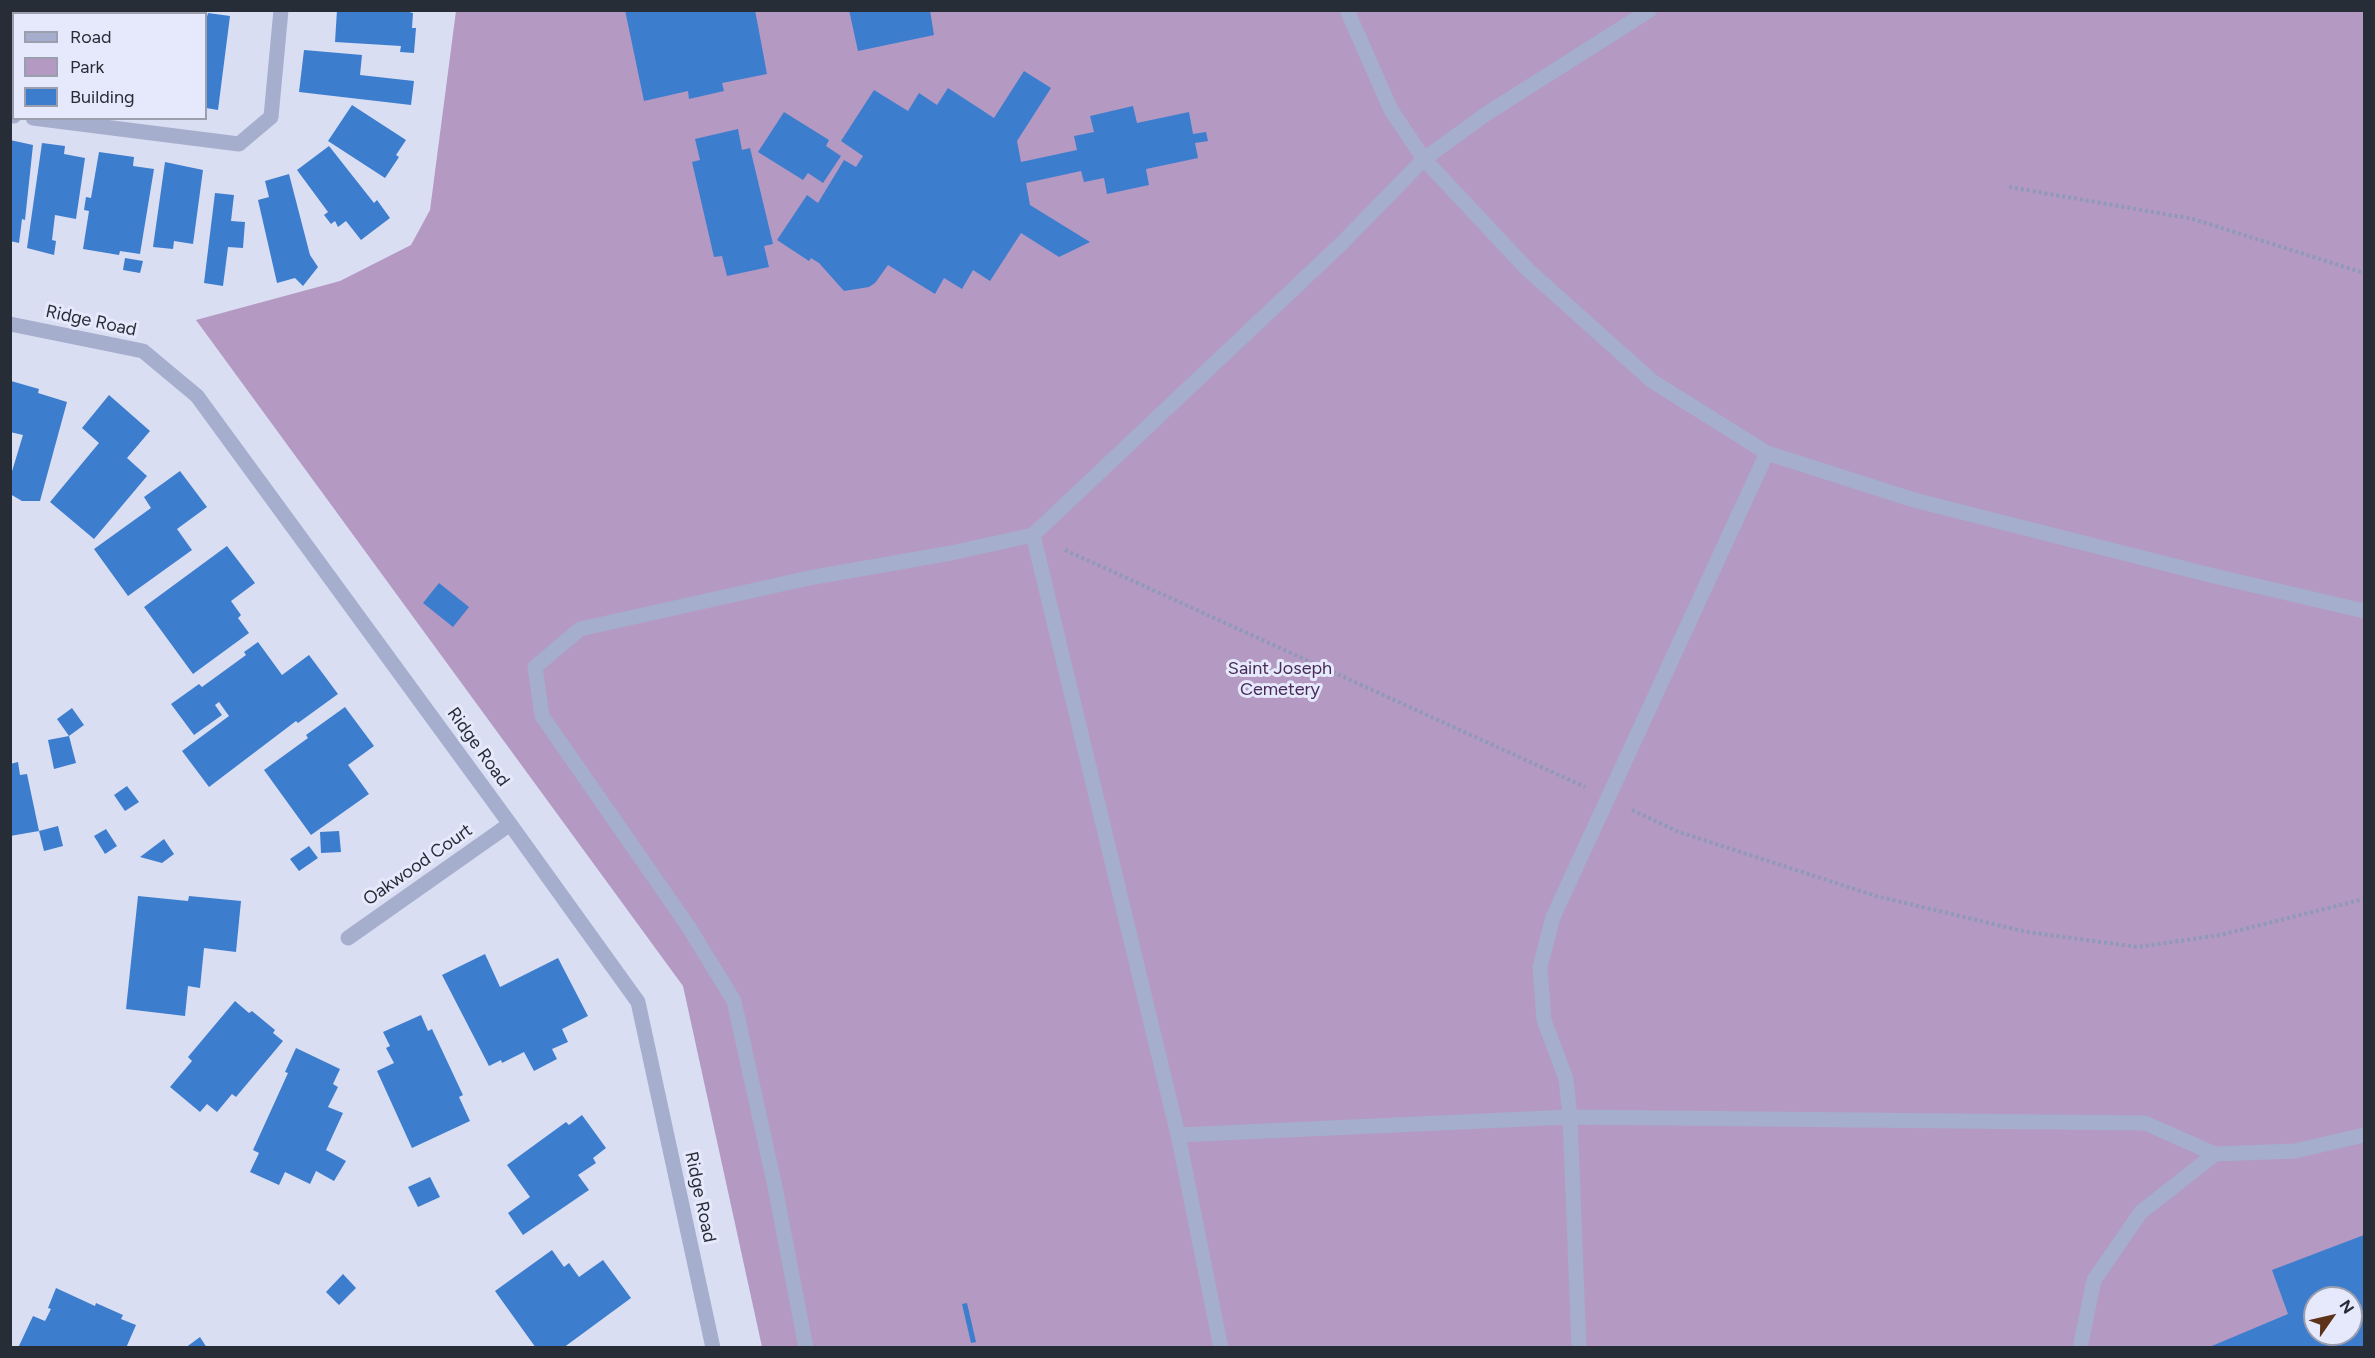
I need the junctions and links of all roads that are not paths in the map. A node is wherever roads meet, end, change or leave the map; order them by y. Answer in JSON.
{"nodes":[{"id":1,"x":281,"y":10,"type":"edge"},
{"id":2,"x":1347,"y":10,"type":"edge"},
{"id":3,"x":1650,"y":10,"type":"edge"},
{"id":4,"x":49,"y":120,"type":"edge"},
{"id":5,"x":1424,"y":159,"type":"junction"},
{"id":6,"x":10,"y":324,"type":"edge"},
{"id":7,"x":1767,"y":453,"type":"junction"},
{"id":8,"x":1033,"y":535,"type":"junction"},
{"id":9,"x":2364,"y":611,"type":"edge"},
{"id":10,"x":510,"y":824,"type":"junction"},
{"id":11,"x":348,"y":938,"type":"dead end"},
{"id":12,"x":1570,"y":1117,"type":"junction"},
{"id":13,"x":2364,"y":1135,"type":"edge"},
{"id":14,"x":1178,"y":1136,"type":"junction"},
{"id":15,"x":2215,"y":1154,"type":"junction"},
{"id":16,"x":713,"y":1347,"type":"edge"},
{"id":17,"x":806,"y":1347,"type":"edge"},
{"id":18,"x":1221,"y":1347,"type":"edge"},
{"id":19,"x":1579,"y":1347,"type":"edge"},
{"id":20,"x":2080,"y":1347,"type":"edge"}],
"edges":[{"from":1,"to":4,"type":"street"},
{"from":2,"to":5,"type":"street"},
{"from":3,"to":5,"type":"street"},
{"from":5,"to":7,"type":"street"},
{"from":5,"to":8,"type":"street"},
{"from":6,"to":10,"type":"street","name":"Ridge Road"},
{"from":7,"to":9,"type":"street"},
{"from":7,"to":12,"type":"street"},
{"from":8,"to":14,"type":"street"},
{"from":8,"to":17,"type":"street"},
{"from":10,"to":11,"type":"street","name":"Oakwood Court"},
{"from":10,"to":16,"type":"street","name":"Ridge Road"},
{"from":12,"to":14,"type":"street"},
{"from":12,"to":15,"type":"street"},
{"from":12,"to":19,"type":"street"},
{"from":13,"to":15,"type":"street"},
{"from":14,"to":18,"type":"street"},
{"from":15,"to":20,"type":"street"}]}
